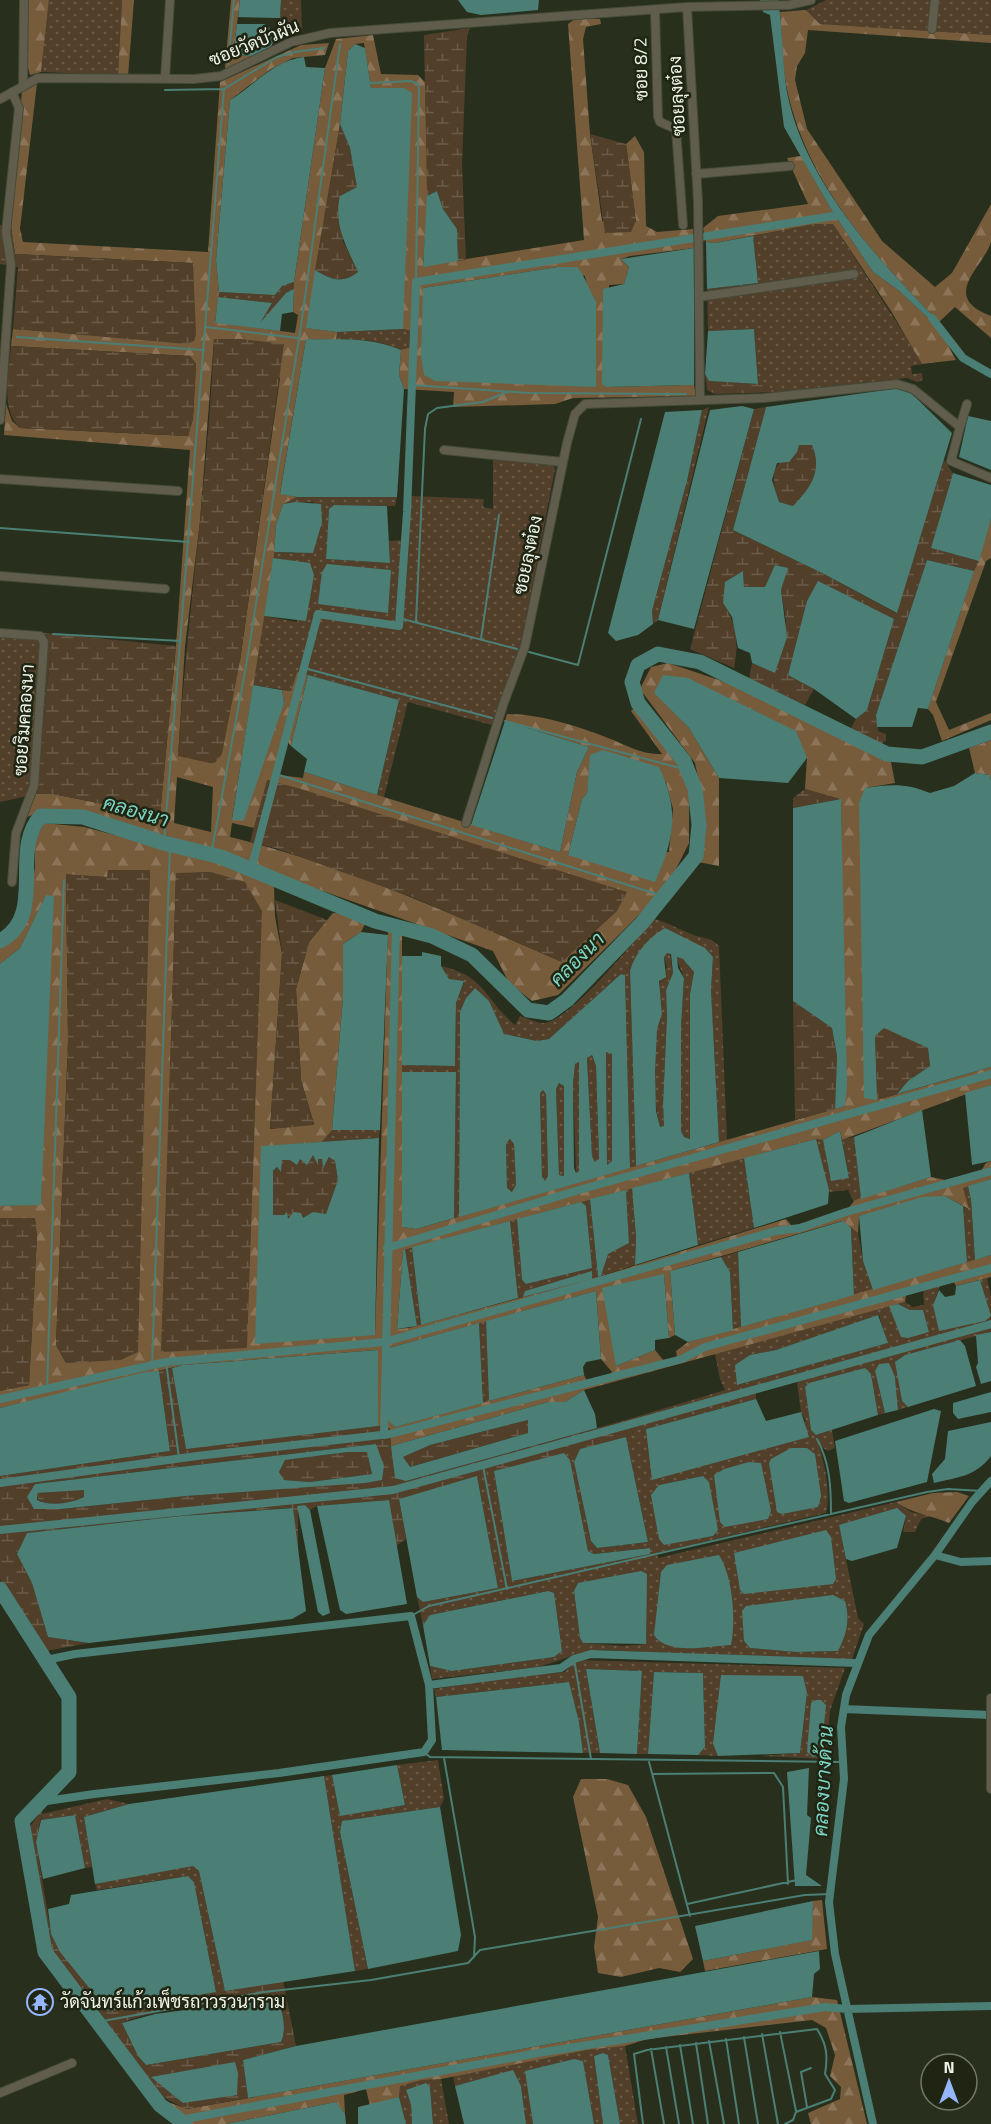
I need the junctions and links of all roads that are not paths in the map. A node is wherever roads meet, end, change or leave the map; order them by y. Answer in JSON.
{"nodes":[{"id":1,"x":24,"y":0,"type":"edge"},
{"id":2,"x":170,"y":0,"type":"edge"},
{"id":3,"x":812,"y":0,"type":"edge"},
{"id":4,"x":935,"y":0,"type":"edge"},
{"id":5,"x":687,"y":7,"type":"junction"},
{"id":6,"x":655,"y":10,"type":"junction"},
{"id":7,"x":932,"y":28,"type":"dead end"},
{"id":8,"x":165,"y":79,"type":"junction"},
{"id":9,"x":22,"y":87,"type":"junction"},
{"id":10,"x":12,"y":92,"type":"junction"},
{"id":11,"x":0,"y":99,"type":"edge"},
{"id":12,"x":790,"y":166,"type":"dead end"},
{"id":13,"x":696,"y":174,"type":"junction"},
{"id":14,"x":682,"y":225,"type":"dead end"},
{"id":15,"x":854,"y":274,"type":"dead end"},
{"id":16,"x":699,"y":297,"type":"junction"},
{"id":17,"x":700,"y":400,"type":"junction"},
{"id":18,"x":967,"y":404,"type":"dead end"},
{"id":19,"x":0,"y":420,"type":"edge"},
{"id":20,"x":960,"y":427,"type":"junction"},
{"id":21,"x":444,"y":450,"type":"dead end"},
{"id":22,"x":563,"y":462,"type":"junction"},
{"id":23,"x":991,"y":478,"type":"edge"},
{"id":24,"x":0,"y":479,"type":"edge"},
{"id":25,"x":178,"y":491,"type":"dead end"},
{"id":26,"x":0,"y":576,"type":"edge"},
{"id":27,"x":165,"y":590,"type":"dead end"},
{"id":28,"x":0,"y":633,"type":"edge"},
{"id":29,"x":466,"y":823,"type":"dead end"},
{"id":30,"x":12,"y":882,"type":"dead end"},
{"id":31,"x":991,"y":1698,"type":"edge"},
{"id":32,"x":990,"y":1710,"type":"edge"},
{"id":33,"x":990,"y":1720,"type":"edge"},
{"id":34,"x":991,"y":1789,"type":"edge"},
{"id":35,"x":72,"y":2063,"type":"dead end"},
{"id":36,"x":0,"y":2093,"type":"edge"}],
"edges":[{"from":1,"to":9,"type":"street"},
{"from":2,"to":8,"type":"street"},
{"from":3,"to":5,"type":"street","name":"ซอยวัดบัวผัน"},
{"from":4,"to":7,"type":"street"},
{"from":5,"to":6,"type":"street","name":"ซอยวัดบัวผัน"},
{"from":5,"to":13,"type":"street","name":"ซอยลุงต๋อง"},
{"from":6,"to":8,"type":"street","name":"ซอยวัดบัวผัน"},
{"from":6,"to":14,"type":"street","name":"ซอย 8/2"},
{"from":8,"to":9,"type":"street","name":"ซอยวัดบัวผัน"},
{"from":9,"to":10,"type":"street","name":"ซอยวัดบัวผัน"},
{"from":10,"to":11,"type":"street","name":"ซอยวัดบัวผัน"},
{"from":10,"to":19,"type":"street"},
{"from":12,"to":13,"type":"street"},
{"from":13,"to":16,"type":"street","name":"ซอยลุงต๋อง"},
{"from":15,"to":16,"type":"street"},
{"from":16,"to":17,"type":"street","name":"ซอยลุงต๋อง"},
{"from":17,"to":20,"type":"street","name":"ซอยลุงต๋อง"},
{"from":17,"to":22,"type":"street","name":"ซอยลุงต๋อง"},
{"from":18,"to":20,"type":"street"},
{"from":20,"to":23,"type":"street"},
{"from":21,"to":22,"type":"street"},
{"from":22,"to":29,"type":"street","name":"ซอยลุงต๋อง"},
{"from":24,"to":25,"type":"street"},
{"from":26,"to":27,"type":"street"},
{"from":28,"to":30,"type":"street","name":"ซอยริมคลองนา"},
{"from":31,"to":32,"type":"street"},
{"from":32,"to":33,"type":"street"},
{"from":33,"to":34,"type":"street"},
{"from":35,"to":36,"type":"street"}]}
